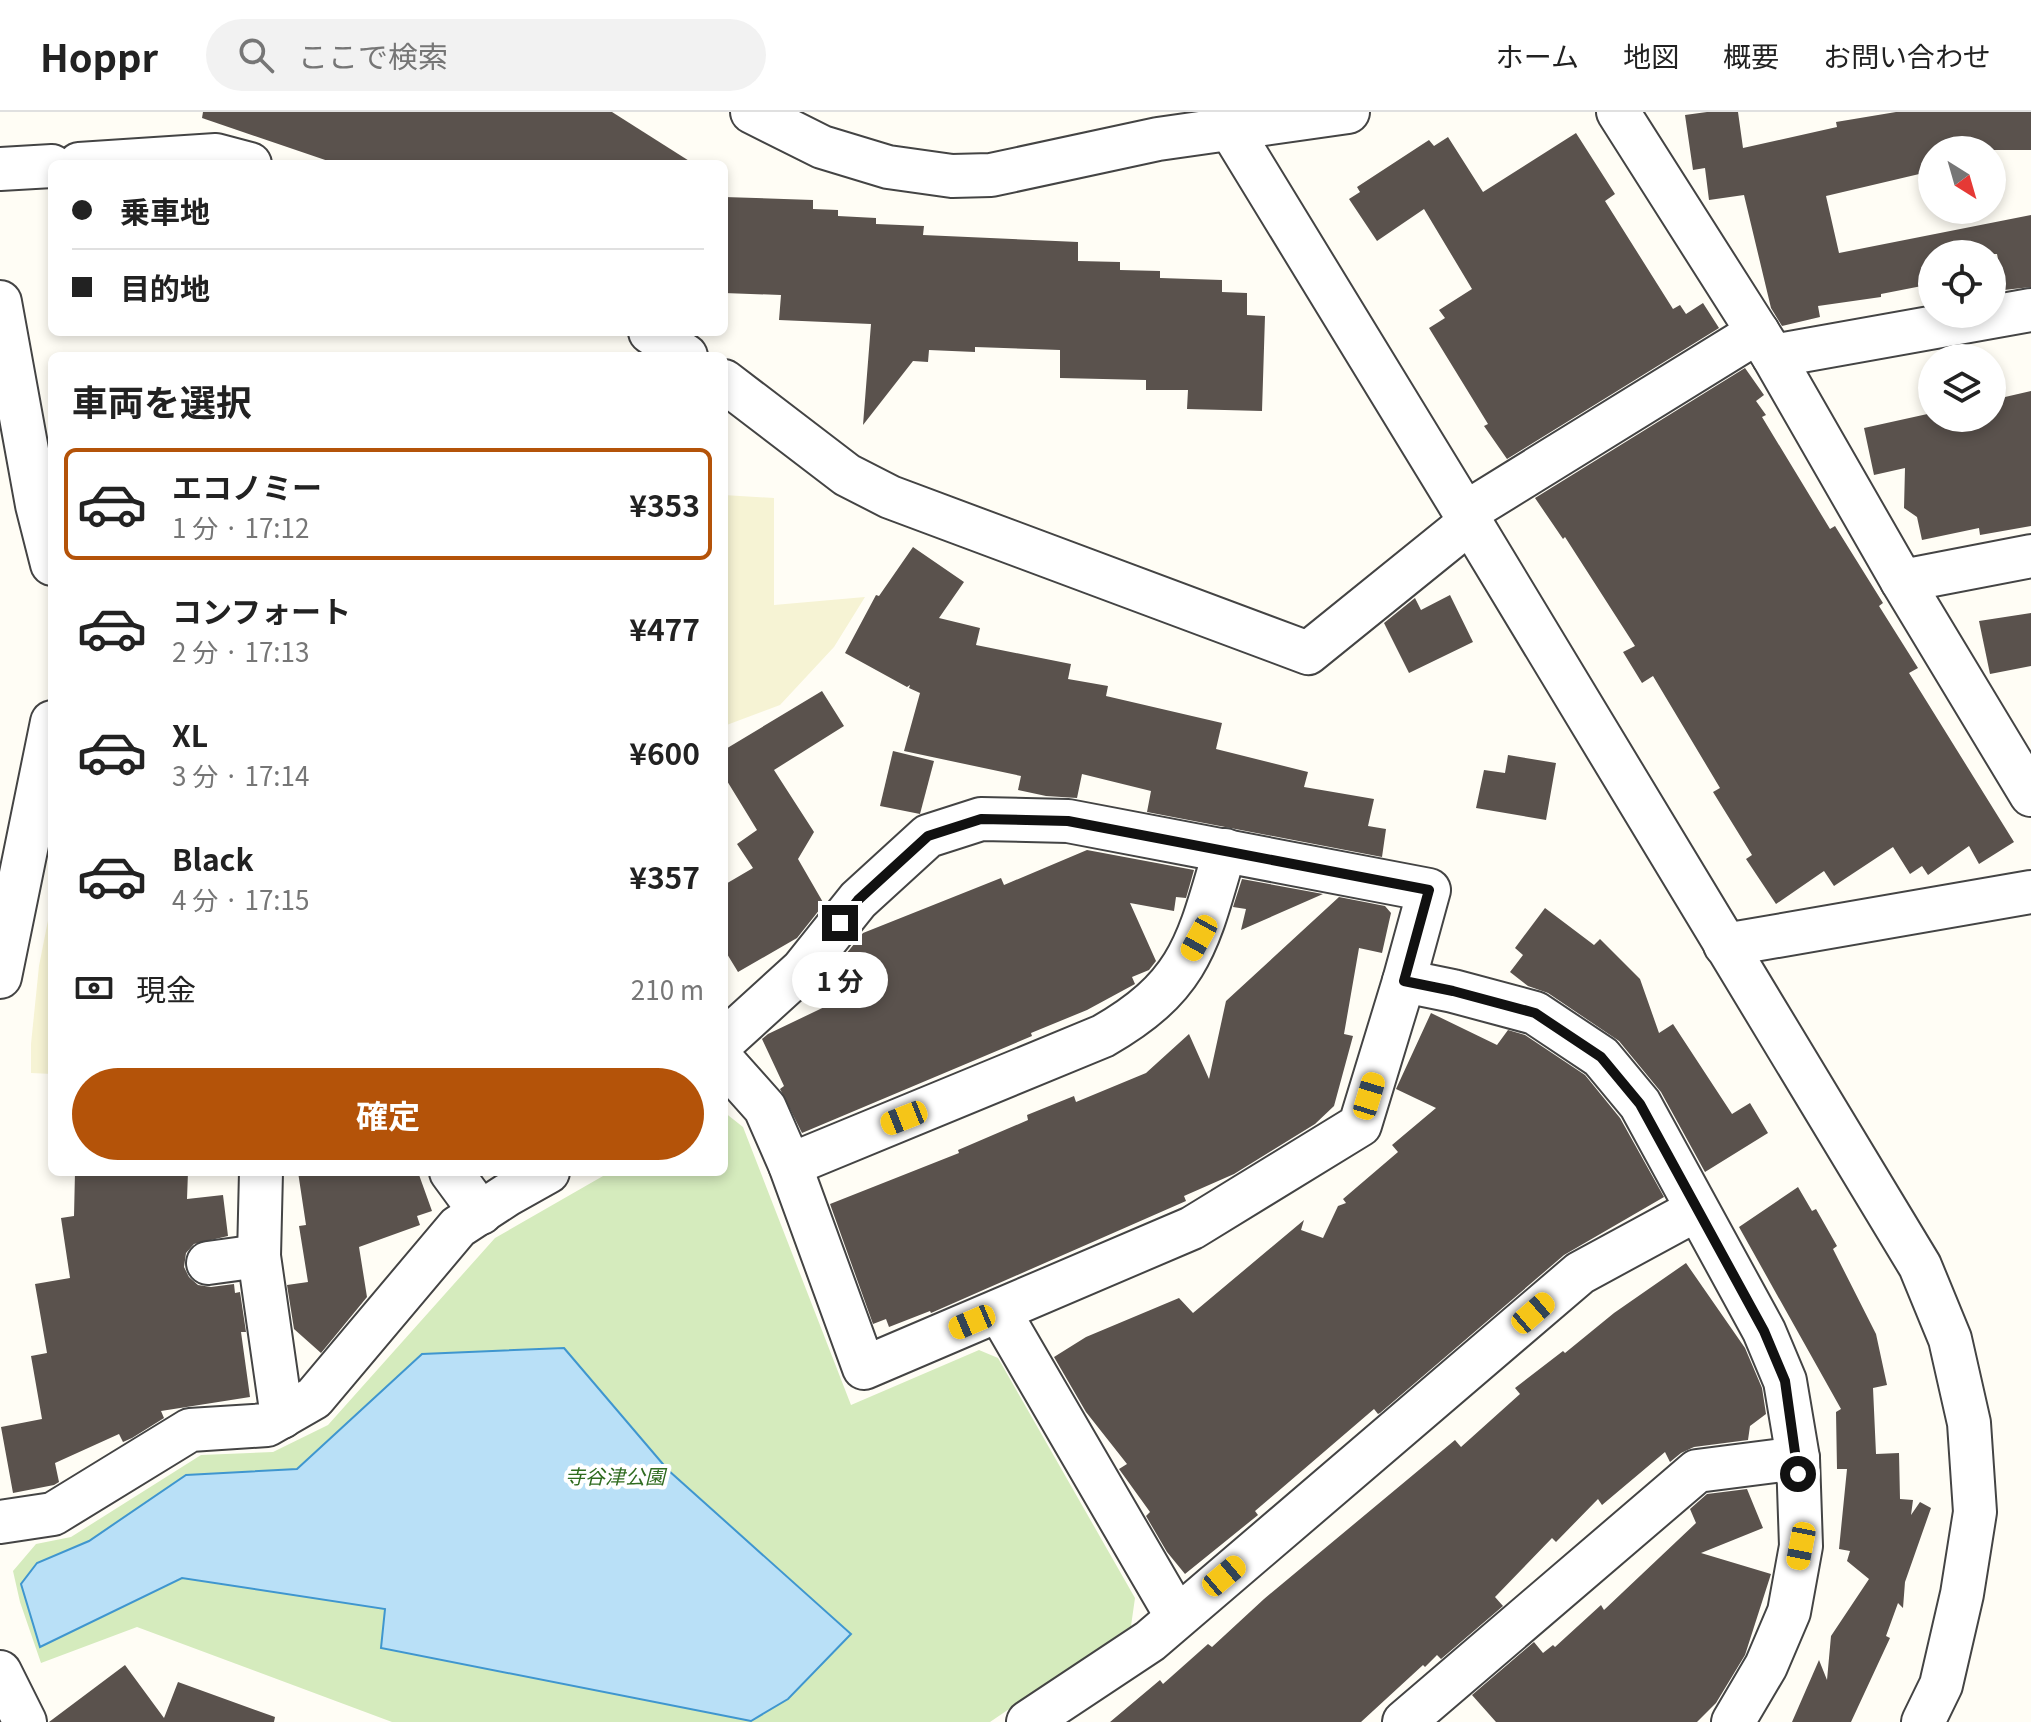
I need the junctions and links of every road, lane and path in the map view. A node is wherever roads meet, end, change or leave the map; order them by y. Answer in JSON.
{"nodes":[{"id":1,"x":752,"y":112,"type":"edge"},
{"id":2,"x":1348,"y":112,"type":"edge"},
{"id":3,"x":1618,"y":112,"type":"edge"},
{"id":4,"x":1224,"y":120,"type":"edge"},
{"id":5,"x":140,"y":160,"type":"edge"},
{"id":6,"x":235,"y":160,"type":"edge"},
{"id":7,"x":48,"y":166,"type":"edge"},
{"id":8,"x":0,"y":169,"type":"edge"},
{"id":9,"x":0,"y":302,"type":"edge"},
{"id":10,"x":2031,"y":310,"type":"edge"},
{"id":11,"x":656,"y":336,"type":"edge"},
{"id":12,"x":1765,"y":344,"type":"junction"},
{"id":13,"x":680,"y":352,"type":"edge"},
{"id":14,"x":728,"y":384,"type":"edge"},
{"id":15,"x":12,"y":447,"type":"edge"},
{"id":16,"x":1468,"y":517,"type":"junction"},
{"id":17,"x":48,"y":552,"type":"edge"},
{"id":18,"x":2031,"y":556,"type":"edge"},
{"id":19,"x":1902,"y":581,"type":"junction"},
{"id":20,"x":48,"y":742,"type":"edge"},
{"id":21,"x":2031,"y":795,"type":"edge"},
{"id":22,"x":1225,"y":850,"type":"junction"},
{"id":23,"x":2031,"y":892,"type":"edge"},
{"id":24,"x":1725,"y":945,"type":"junction"},
{"id":25,"x":0,"y":977,"type":"edge"},
{"id":26,"x":1404,"y":981,"type":"junction"},
{"id":27,"x":728,"y":1037,"type":"edge"},
{"id":28,"x":728,"y":1066,"type":"edge"},
{"id":29,"x":790,"y":1165,"type":"junction"},
{"id":30,"x":261,"y":1176,"type":"edge"},
{"id":31,"x":454,"y":1176,"type":"edge"},
{"id":32,"x":541,"y":1176,"type":"edge"},
{"id":33,"x":1696,"y":1210,"type":"junction"},
{"id":34,"x":481,"y":1213,"type":"junction"},
{"id":35,"x":259,"y":1256,"type":"junction"},
{"id":36,"x":208,"y":1263,"type":"dead end"},
{"id":37,"x":999,"y":1311,"type":"junction"},
{"id":38,"x":282,"y":1417,"type":"junction"},
{"id":39,"x":1798,"y":1458,"type":"junction"},
{"id":40,"x":0,"y":1522,"type":"edge"},
{"id":41,"x":1177,"y":1617,"type":"junction"},
{"id":42,"x":0,"y":1672,"type":"edge"},
{"id":43,"x":25,"y":1722,"type":"edge"},
{"id":44,"x":1028,"y":1722,"type":"edge"},
{"id":45,"x":1404,"y":1722,"type":"edge"},
{"id":46,"x":1733,"y":1722,"type":"edge"},
{"id":47,"x":1923,"y":1722,"type":"edge"}],
"edges":[{"from":1,"to":4,"type":"street"},
{"from":2,"to":4,"type":"street"},
{"from":3,"to":12,"type":"street"},
{"from":4,"to":16,"type":"street"},
{"from":5,"to":6,"type":"street"},
{"from":7,"to":8,"type":"street"},
{"from":9,"to":15,"type":"street"},
{"from":10,"to":12,"type":"street"},
{"from":11,"to":13,"type":"street"},
{"from":12,"to":16,"type":"street"},
{"from":12,"to":19,"type":"street"},
{"from":14,"to":16,"type":"street"},
{"from":15,"to":17,"type":"street"},
{"from":16,"to":24,"type":"street"},
{"from":18,"to":19,"type":"street"},
{"from":19,"to":21,"type":"street"},
{"from":20,"to":25,"type":"street"},
{"from":22,"to":26,"type":"street"},
{"from":22,"to":27,"type":"street"},
{"from":22,"to":29,"type":"street"},
{"from":23,"to":24,"type":"street"},
{"from":24,"to":47,"type":"street"},
{"from":26,"to":33,"type":"street"},
{"from":26,"to":37,"type":"street"},
{"from":28,"to":29,"type":"street"},
{"from":29,"to":37,"type":"street"},
{"from":30,"to":35,"type":"street"},
{"from":31,"to":34,"type":"street"},
{"from":32,"to":34,"type":"street"},
{"from":33,"to":39,"type":"street"},
{"from":33,"to":41,"type":"street"},
{"from":34,"to":38,"type":"street"},
{"from":35,"to":36,"type":"street"},
{"from":35,"to":38,"type":"street"},
{"from":37,"to":41,"type":"street"},
{"from":38,"to":40,"type":"street"},
{"from":39,"to":45,"type":"street"},
{"from":39,"to":46,"type":"street"},
{"from":41,"to":44,"type":"street"},
{"from":42,"to":43,"type":"street"}]}
